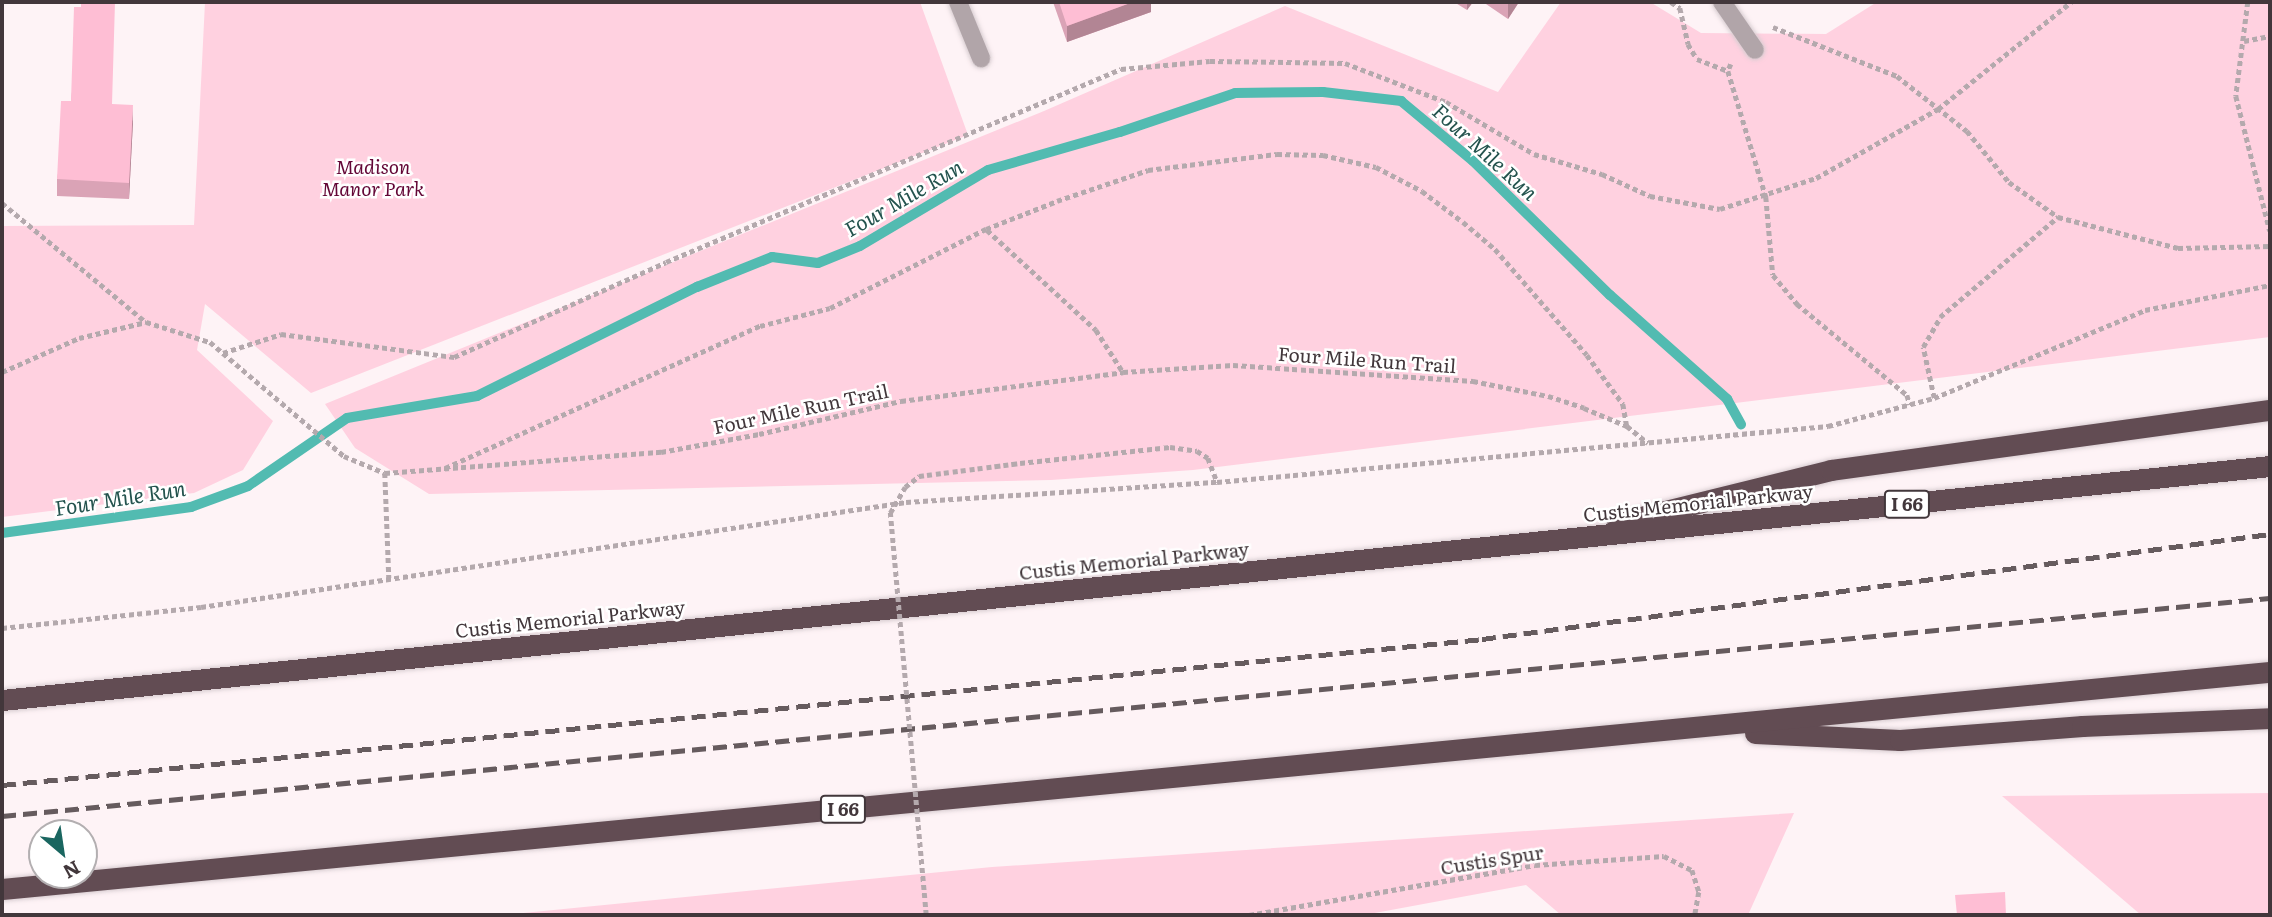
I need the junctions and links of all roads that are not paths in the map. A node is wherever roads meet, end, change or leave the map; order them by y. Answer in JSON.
{"nodes":[{"id":1,"x":958,"y":2,"type":"edge"},
{"id":2,"x":1722,"y":2,"type":"edge"},
{"id":3,"x":1752,"y":45,"type":"road end"},
{"id":4,"x":981,"y":58,"type":"dead end"},
{"id":5,"x":2270,"y":410,"type":"edge"},
{"id":6,"x":2270,"y":466,"type":"edge"},
{"id":7,"x":1544,"y":542,"type":"junction"},
{"id":8,"x":2270,"y":672,"type":"edge"},
{"id":9,"x":2,"y":701,"type":"edge"},
{"id":10,"x":2270,"y":718,"type":"edge"},
{"id":11,"x":1684,"y":729,"type":"junction"},
{"id":12,"x":2,"y":889,"type":"edge"}],
"edges":[{"from":1,"to":4,"type":"street"},
{"from":2,"to":3,"type":"street"},
{"from":5,"to":7,"type":"highway"},
{"from":6,"to":7,"type":"highway","name":"Custis Memorial Parkway","number":"I 66"},
{"from":7,"to":9,"type":"highway","name":"Custis Memorial Parkway","number":"I 66"},
{"from":8,"to":11,"type":"highway","number":"I 66"},
{"from":10,"to":11,"type":"highway"},
{"from":11,"to":12,"type":"highway","number":"I 66"}]}
